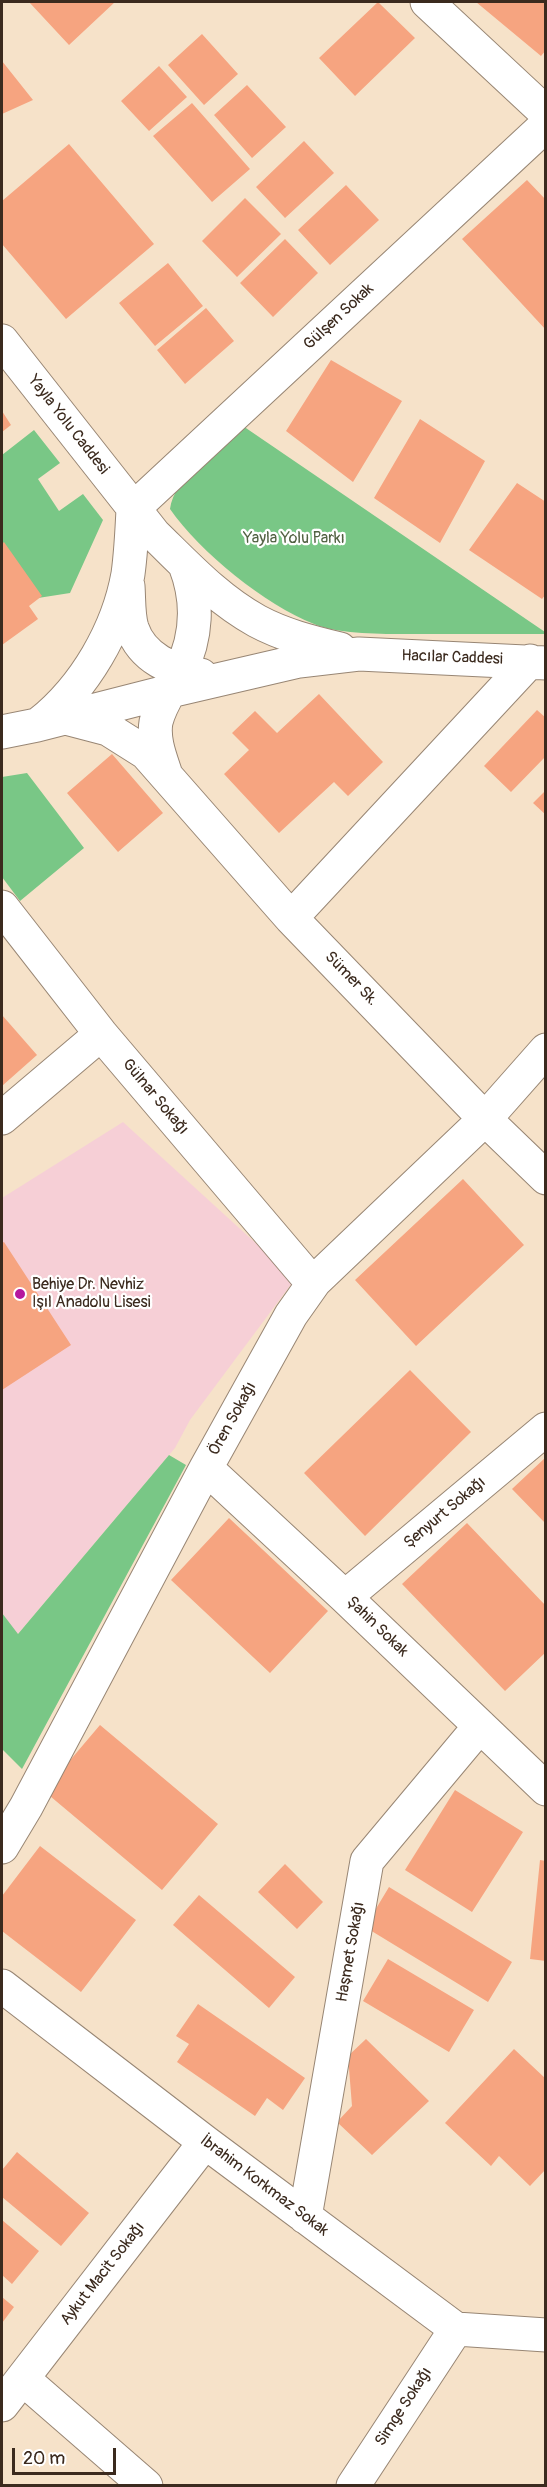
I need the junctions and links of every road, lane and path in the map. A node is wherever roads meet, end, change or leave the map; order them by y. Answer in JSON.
{"nodes":[{"id":1,"x":427,"y":2,"type":"edge"},
{"id":2,"x":546,"y":113,"type":"edge"},
{"id":3,"x":546,"y":125,"type":"edge"},
{"id":4,"x":2,"y":341,"type":"edge"},
{"id":5,"x":134,"y":509,"type":"junction"},
{"id":6,"x":184,"y":565,"type":"junction"},
{"id":7,"x":128,"y":575,"type":"junction"},
{"id":8,"x":359,"y":654,"type":"junction"},
{"id":9,"x":538,"y":662,"type":"edge"},
{"id":10,"x":175,"y":681,"type":"junction"},
{"id":11,"x":52,"y":722,"type":"junction"},
{"id":12,"x":2,"y":732,"type":"edge"},
{"id":13,"x":165,"y":772,"type":"junction"},
{"id":14,"x":2,"y":907,"type":"edge"},
{"id":15,"x":291,"y":918,"type":"junction"},
{"id":16,"x":101,"y":1034,"type":"junction"},
{"id":17,"x":546,"y":1050,"type":"edge"},
{"id":18,"x":2,"y":1118,"type":"edge"},
{"id":19,"x":485,"y":1119,"type":"junction"},
{"id":20,"x":546,"y":1178,"type":"edge"},
{"id":21,"x":315,"y":1281,"type":"junction"},
{"id":22,"x":546,"y":1429,"type":"edge"},
{"id":23,"x":206,"y":1468,"type":"junction"},
{"id":24,"x":345,"y":1597,"type":"junction"},
{"id":25,"x":480,"y":1726,"type":"junction"},
{"id":26,"x":546,"y":1790,"type":"edge"},
{"id":27,"x":2,"y":1847,"type":"edge"},
{"id":28,"x":2,"y":1986,"type":"edge"},
{"id":29,"x":205,"y":2142,"type":"junction"},
{"id":30,"x":305,"y":2217,"type":"junction"},
{"id":31,"x":456,"y":2329,"type":"junction"},
{"id":32,"x":546,"y":2335,"type":"edge"},
{"id":33,"x":23,"y":2379,"type":"junction"},
{"id":34,"x":2,"y":2405,"type":"edge"},
{"id":35,"x":146,"y":2486,"type":"edge"},
{"id":36,"x":353,"y":2486,"type":"edge"}],
"edges":[{"from":1,"to":2,"type":"street"},
{"from":3,"to":5,"type":"street","name":"Gülşen Sokak"},
{"from":4,"to":5,"type":"street","name":"Yayla Yolu Caddesi"},
{"from":5,"to":6,"type":"street","name":"Yayla Yolu Caddesi"},
{"from":5,"to":7,"type":"street"},
{"from":6,"to":8,"type":"street","name":"Yayla Yolu Caddesi"},
{"from":6,"to":10,"type":"street","name":"Sümer Sk."},
{"from":7,"to":10,"type":"street"},
{"from":7,"to":11,"type":"street"},
{"from":8,"to":9,"type":"street","name":"Hacılar Caddesi"},
{"from":8,"to":10,"type":"street"},
{"from":9,"to":15,"type":"street"},
{"from":10,"to":11,"type":"street"},
{"from":10,"to":13,"type":"street","name":"Sümer Sk."},
{"from":11,"to":12,"type":"street"},
{"from":11,"to":13,"type":"street","name":"Sümer Sk."},
{"from":13,"to":15,"type":"street","name":"Sümer Sk."},
{"from":14,"to":16,"type":"street","name":"Gülnar Sokağı"},
{"from":15,"to":19,"type":"street","name":"Sümer Sk."},
{"from":16,"to":18,"type":"street"},
{"from":16,"to":21,"type":"street","name":"Gülnar Sokağı"},
{"from":17,"to":19,"type":"street","name":"Ören Sokağı"},
{"from":19,"to":20,"type":"street","name":"Sümer Sk."},
{"from":19,"to":21,"type":"street","name":"Ören Sokağı"},
{"from":21,"to":23,"type":"street","name":"Ören Sokağı"},
{"from":22,"to":24,"type":"street","name":"Şenyurt Sokağı"},
{"from":23,"to":24,"type":"street","name":"Şahin Sokak"},
{"from":23,"to":27,"type":"street","name":"Ören Sokağı"},
{"from":24,"to":25,"type":"street","name":"Şahin Sokak"},
{"from":25,"to":26,"type":"street","name":"Şahin Sokak"},
{"from":25,"to":30,"type":"street","name":"Haşmet Sokağı"},
{"from":28,"to":29,"type":"street","name":"İbrahim Korkmaz Sokak"},
{"from":29,"to":30,"type":"street","name":"İbrahim Korkmaz Sokak"},
{"from":29,"to":33,"type":"street","name":"Aykut Macit Sokağı"},
{"from":30,"to":31,"type":"street","name":"İbrahim Korkmaz Sokak"},
{"from":31,"to":32,"type":"street"},
{"from":31,"to":36,"type":"street","name":"Simge Sokağı"},
{"from":33,"to":34,"type":"street","name":"Aykut Macit Sokağı"},
{"from":33,"to":35,"type":"street"}]}
